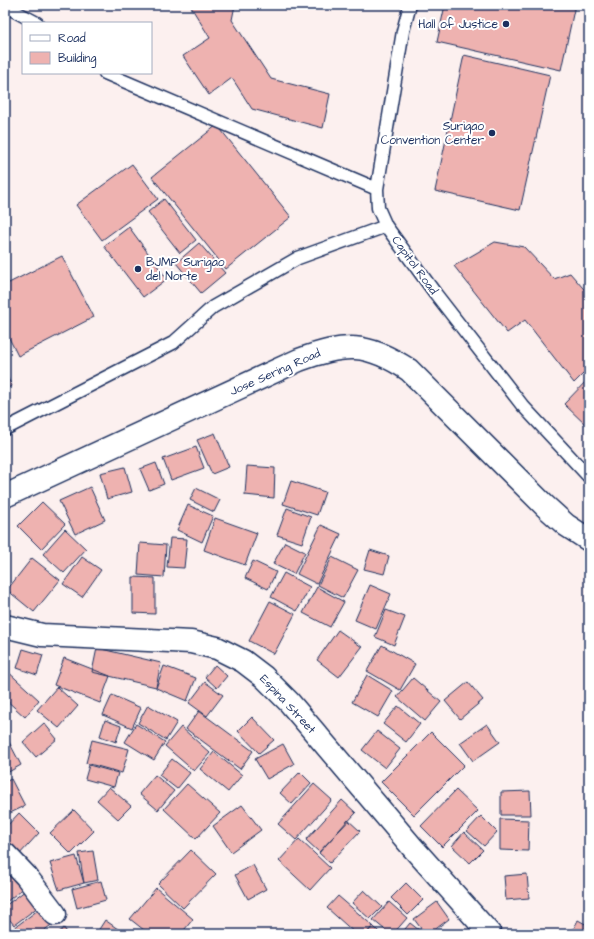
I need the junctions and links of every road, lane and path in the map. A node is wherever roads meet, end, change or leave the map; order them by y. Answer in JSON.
{"nodes":[{"id":1,"x":22,"y":5,"type":"edge"},
{"id":2,"x":410,"y":5,"type":"edge"},
{"id":3,"x":5,"y":6,"type":"edge"},
{"id":4,"x":34,"y":22,"type":"edge"},
{"id":5,"x":107,"y":74,"type":"edge"},
{"id":6,"x":377,"y":188,"type":"junction"},
{"id":7,"x":386,"y":226,"type":"junction"},
{"id":8,"x":5,"y":429,"type":"edge"},
{"id":9,"x":589,"y":477,"type":"edge"},
{"id":10,"x":5,"y":496,"type":"edge"},
{"id":11,"x":589,"y":540,"type":"edge"},
{"id":12,"x":5,"y":626,"type":"edge"},
{"id":13,"x":5,"y":854,"type":"edge"},
{"id":14,"x":56,"y":914,"type":"dead end"},
{"id":15,"x":490,"y":934,"type":"edge"}],
"edges":[{"from":1,"to":4,"type":"lane"},
{"from":2,"to":6,"type":"lane","name":"Capitol Road"},
{"from":3,"to":4,"type":"lane"},
{"from":5,"to":6,"type":"lane"},
{"from":6,"to":7,"type":"lane","name":"Capitol Road"},
{"from":7,"to":8,"type":"lane"},
{"from":7,"to":9,"type":"lane","name":"Capitol Road"},
{"from":10,"to":11,"type":"main road","name":"Jose Sering Road"},
{"from":12,"to":15,"type":"main road","name":"Espina Street"},
{"from":13,"to":14,"type":"main road"}]}
